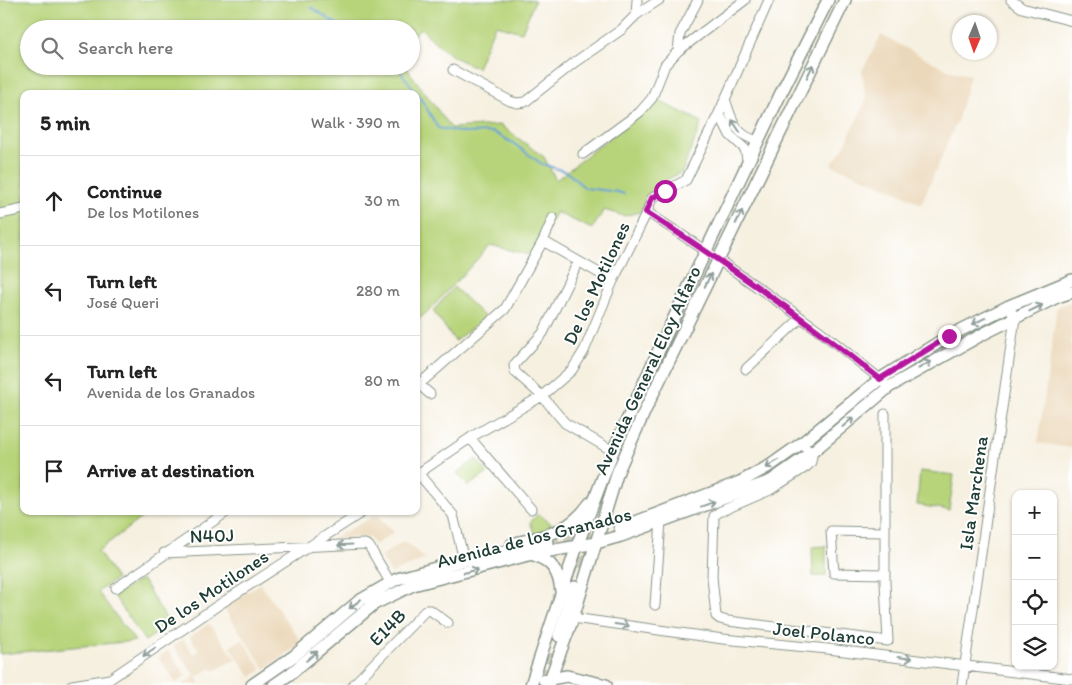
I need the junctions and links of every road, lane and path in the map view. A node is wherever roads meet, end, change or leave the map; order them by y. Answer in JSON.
{"nodes":[{"id":1,"x":637,"y":0,"type":"edge"},
{"id":2,"x":658,"y":0,"type":"edge"},
{"id":3,"x":698,"y":0,"type":"edge"},
{"id":4,"x":745,"y":0,"type":"edge"},
{"id":5,"x":768,"y":0,"type":"edge"},
{"id":6,"x":828,"y":0,"type":"edge"},
{"id":7,"x":845,"y":0,"type":"edge"},
{"id":8,"x":1011,"y":0,"type":"edge"},
{"id":9,"x":636,"y":15,"type":"junction"},
{"id":10,"x":1072,"y":21,"type":"edge"},
{"id":11,"x":678,"y":51,"type":"junction"},
{"id":12,"x":453,"y":70,"type":"dead end"},
{"id":13,"x":724,"y":99,"type":"junction"},
{"id":14,"x":719,"y":113,"type":"junction"},
{"id":15,"x":759,"y":141,"type":"junction"},
{"id":16,"x":582,"y":154,"type":"dead end"},
{"id":17,"x":748,"y":163,"type":"junction"},
{"id":18,"x":20,"y":210,"type":"edge"},
{"id":19,"x":646,"y":212,"type":"junction"},
{"id":20,"x":0,"y":214,"type":"edge"},
{"id":21,"x":554,"y":218,"type":"dead end"},
{"id":22,"x":543,"y":241,"type":"junction"},
{"id":23,"x":706,"y":251,"type":"junction"},
{"id":24,"x":718,"y":260,"type":"junction"},
{"id":25,"x":578,"y":262,"type":"junction"},
{"id":26,"x":1072,"y":280,"type":"edge"},
{"id":27,"x":613,"y":282,"type":"junction"},
{"id":28,"x":1072,"y":292,"type":"edge"},
{"id":29,"x":1009,"y":306,"type":"junction"},
{"id":30,"x":801,"y":318,"type":"junction"},
{"id":31,"x":1015,"y":318,"type":"junction"},
{"id":32,"x":664,"y":339,"type":"junction"},
{"id":33,"x":677,"y":344,"type":"junction"},
{"id":34,"x":746,"y":369,"type":"dead end"},
{"id":35,"x":420,"y":383,"type":"edge"},
{"id":36,"x":885,"y":383,"type":"junction"},
{"id":37,"x":420,"y":386,"type":"edge"},
{"id":38,"x":430,"y":394,"type":"dead end"},
{"id":39,"x":542,"y":396,"type":"junction"},
{"id":40,"x":886,"y":414,"type":"dead end"},
{"id":41,"x":470,"y":438,"type":"junction"},
{"id":42,"x":802,"y":443,"type":"junction"},
{"id":43,"x":613,"y":452,"type":"junction"},
{"id":44,"x":811,"y":454,"type":"junction"},
{"id":45,"x":420,"y":472,"type":"edge"},
{"id":46,"x":420,"y":477,"type":"edge"},
{"id":47,"x":598,"y":489,"type":"junction"},
{"id":48,"x":607,"y":505,"type":"junction"},
{"id":49,"x":531,"y":509,"type":"dead end"},
{"id":50,"x":222,"y":515,"type":"edge"},
{"id":51,"x":358,"y":515,"type":"edge"},
{"id":52,"x":661,"y":521,"type":"junction"},
{"id":53,"x":618,"y":530,"type":"junction"},
{"id":54,"x":884,"y":532,"type":"junction"},
{"id":55,"x":596,"y":543,"type":"junction"},
{"id":56,"x":548,"y":544,"type":"tunnel mouth"},
{"id":57,"x":577,"y":546,"type":"junction"},
{"id":58,"x":306,"y":548,"type":"junction"},
{"id":59,"x":164,"y":553,"type":"junction"},
{"id":60,"x":532,"y":554,"type":"junction"},
{"id":61,"x":463,"y":556,"type":"junction"},
{"id":62,"x":573,"y":559,"type":"junction"},
{"id":63,"x":580,"y":571,"type":"tunnel mouth"},
{"id":64,"x":885,"y":574,"type":"junction"},
{"id":65,"x":393,"y":581,"type":"junction"},
{"id":66,"x":116,"y":588,"type":"dead end"},
{"id":67,"x":562,"y":594,"type":"junction"},
{"id":68,"x":655,"y":605,"type":"dead end"},
{"id":69,"x":573,"y":618,"type":"junction"},
{"id":70,"x":448,"y":623,"type":"dead end"},
{"id":71,"x":547,"y":652,"type":"tunnel mouth"},
{"id":72,"x":553,"y":666,"type":"junction"},
{"id":73,"x":965,"y":666,"type":"junction"},
{"id":74,"x":1072,"y":679,"type":"edge"},
{"id":75,"x":110,"y":682,"type":"edge"},
{"id":76,"x":549,"y":682,"type":"edge"},
{"id":77,"x":72,"y":685,"type":"edge"},
{"id":78,"x":252,"y":685,"type":"edge"},
{"id":79,"x":274,"y":685,"type":"edge"},
{"id":80,"x":353,"y":685,"type":"edge"},
{"id":81,"x":532,"y":685,"type":"edge"},
{"id":82,"x":569,"y":685,"type":"edge"},
{"id":83,"x":606,"y":685,"type":"edge"},
{"id":84,"x":962,"y":685,"type":"edge"}],
"edges":[{"from":1,"to":9,"type":"street"},
{"from":2,"to":9,"type":"street"},
{"from":3,"to":11,"type":"street"},
{"from":4,"to":11,"type":"street"},
{"from":5,"to":13,"type":"street","name":"De los Motilones"},
{"from":6,"to":15,"type":"main road","name":"Avenida General Eloy Alfaro"},
{"from":24,"to":7,"type":"main road","name":"Avenida General Eloy Alfaro","one_way":true},
{"from":8,"to":10,"type":"street"},
{"from":9,"to":12,"type":"street"},
{"from":11,"to":16,"type":"street"},
{"from":13,"to":14,"type":"street","name":"De los Motilones"},
{"from":15,"to":13,"type":"street","one_way":true},
{"from":14,"to":17,"type":"street"},
{"from":14,"to":19,"type":"street","name":"De los Motilones"},
{"from":15,"to":17,"type":"main road","name":"Avenida General Eloy Alfaro"},
{"from":17,"to":23,"type":"main road","name":"Avenida General Eloy Alfaro"},
{"from":18,"to":20,"type":"street"},
{"from":19,"to":23,"type":"street"},
{"from":19,"to":27,"type":"street","name":"De los Motilones"},
{"from":21,"to":22,"type":"street"},
{"from":22,"to":25,"type":"street"},
{"from":22,"to":35,"type":"street"},
{"from":23,"to":24,"type":"street"},
{"from":23,"to":32,"type":"main road","name":"Avenida General Eloy Alfaro"},
{"from":24,"to":30,"type":"street"},
{"from":33,"to":24,"type":"main road","name":"Avenida General Eloy Alfaro","one_way":true},
{"from":25,"to":27,"type":"street"},
{"from":25,"to":39,"type":"street"},
{"from":26,"to":29,"type":"main road","name":"Avenida de los Granados"},
{"from":27,"to":39,"type":"street","name":"De los Motilones"},
{"from":31,"to":28,"type":"main road","name":"Avenida de los Granados","one_way":true},
{"from":29,"to":31,"type":"street"},
{"from":29,"to":36,"type":"main road","name":"Avenida de los Granados","one_way":true},
{"from":30,"to":34,"type":"street"},
{"from":30,"to":36,"type":"street"},
{"from":36,"to":31,"type":"main road","name":"Avenida de los Granados","one_way":true},
{"from":31,"to":73,"type":"street","name":"Isla Marchena"},
{"from":32,"to":33,"type":"main road"},
{"from":32,"to":43,"type":"main road","name":"Avenida General Eloy Alfaro"},
{"from":33,"to":48,"type":"main road","name":"Avenida General Eloy Alfaro"},
{"from":36,"to":42,"type":"main road","name":"Avenida de los Granados"},
{"from":44,"to":36,"type":"main road","name":"Avenida de los Granados","one_way":true},
{"from":37,"to":38,"type":"street"},
{"from":39,"to":41,"type":"street","name":"De los Motilones"},
{"from":39,"to":43,"type":"street"},
{"from":40,"to":54,"type":"street"},
{"from":41,"to":45,"type":"street","name":"De los Motilones"},
{"from":41,"to":49,"type":"street"},
{"from":42,"to":44,"type":"street"},
{"from":42,"to":53,"type":"main road","name":"Avenida de los Granados","one_way":true},
{"from":43,"to":47,"type":"main road","name":"Avenida General Eloy Alfaro"},
{"from":52,"to":44,"type":"main road","name":"Avenida de los Granados","one_way":true},
{"from":44,"to":64,"type":"street"},
{"from":46,"to":61,"type":"street"},
{"from":47,"to":57,"type":"main road","name":"Avenida General Eloy Alfaro"},
{"from":47,"to":61,"type":"main road"},
{"from":48,"to":53,"type":"main road"},
{"from":48,"to":55,"type":"main road","name":"Avenida General Eloy Alfaro"},
{"from":50,"to":59,"type":"street"},
{"from":51,"to":58,"type":"street","name":"De los Motilones"},
{"from":52,"to":53,"type":"main road","name":"Avenida de los Granados"},
{"from":52,"to":68,"type":"street"},
{"from":53,"to":55,"type":"main road","name":"Avenida de los Granados"},
{"from":54,"to":64,"type":"street"},
{"from":54,"to":64,"type":"street"},
{"from":55,"to":57,"type":"main road","name":"Avenida de los Granados"},
{"from":55,"to":69,"type":"main road","name":"Avenida General Eloy Alfaro"},
{"from":56,"to":65,"type":"main road","name":"Avenida de los Granados"},
{"from":57,"to":60,"type":"main road","name":"Avenida de los Granados"},
{"from":57,"to":62,"type":"main road","name":"Avenida General Eloy Alfaro"},
{"from":58,"to":59,"type":"street","name":"N40J"},
{"from":65,"to":58,"type":"street","name":"N40J","one_way":true},
{"from":58,"to":75,"type":"street","name":"De los Motilones","one_way":true},
{"from":59,"to":66,"type":"street"},
{"from":60,"to":67,"type":"main road"},
{"from":79,"to":60,"type":"main road","name":"Avenida de los Granados","one_way":true},
{"from":61,"to":65,"type":"main road"},
{"from":62,"to":67,"type":"main road","name":"Avenida General Eloy Alfaro"},
{"from":62,"to":71,"type":"main road"},
{"from":63,"to":72,"type":"main road"},
{"from":65,"to":78,"type":"main road","name":"Avenida de los Granados","one_way":true},
{"from":67,"to":81,"type":"main road","name":"Avenida General Eloy Alfaro"},
{"from":69,"to":72,"type":"main road","name":"Avenida General Eloy Alfaro"},
{"from":69,"to":73,"type":"street","name":"Joel Polanco","one_way":true},
{"from":70,"to":80,"type":"street","name":"E14B"},
{"from":72,"to":76,"type":"main road","name":"Avenida General Eloy Alfaro"},
{"from":73,"to":74,"type":"street","name":"Joel Polanco"},
{"from":73,"to":84,"type":"street","name":"Isla Marchena"},
{"from":75,"to":77,"type":"street","name":"De los Motilones"},
{"from":76,"to":81,"type":"main road"},
{"from":76,"to":82,"type":"main road"},
{"from":76,"to":83,"type":"main road"}]}
